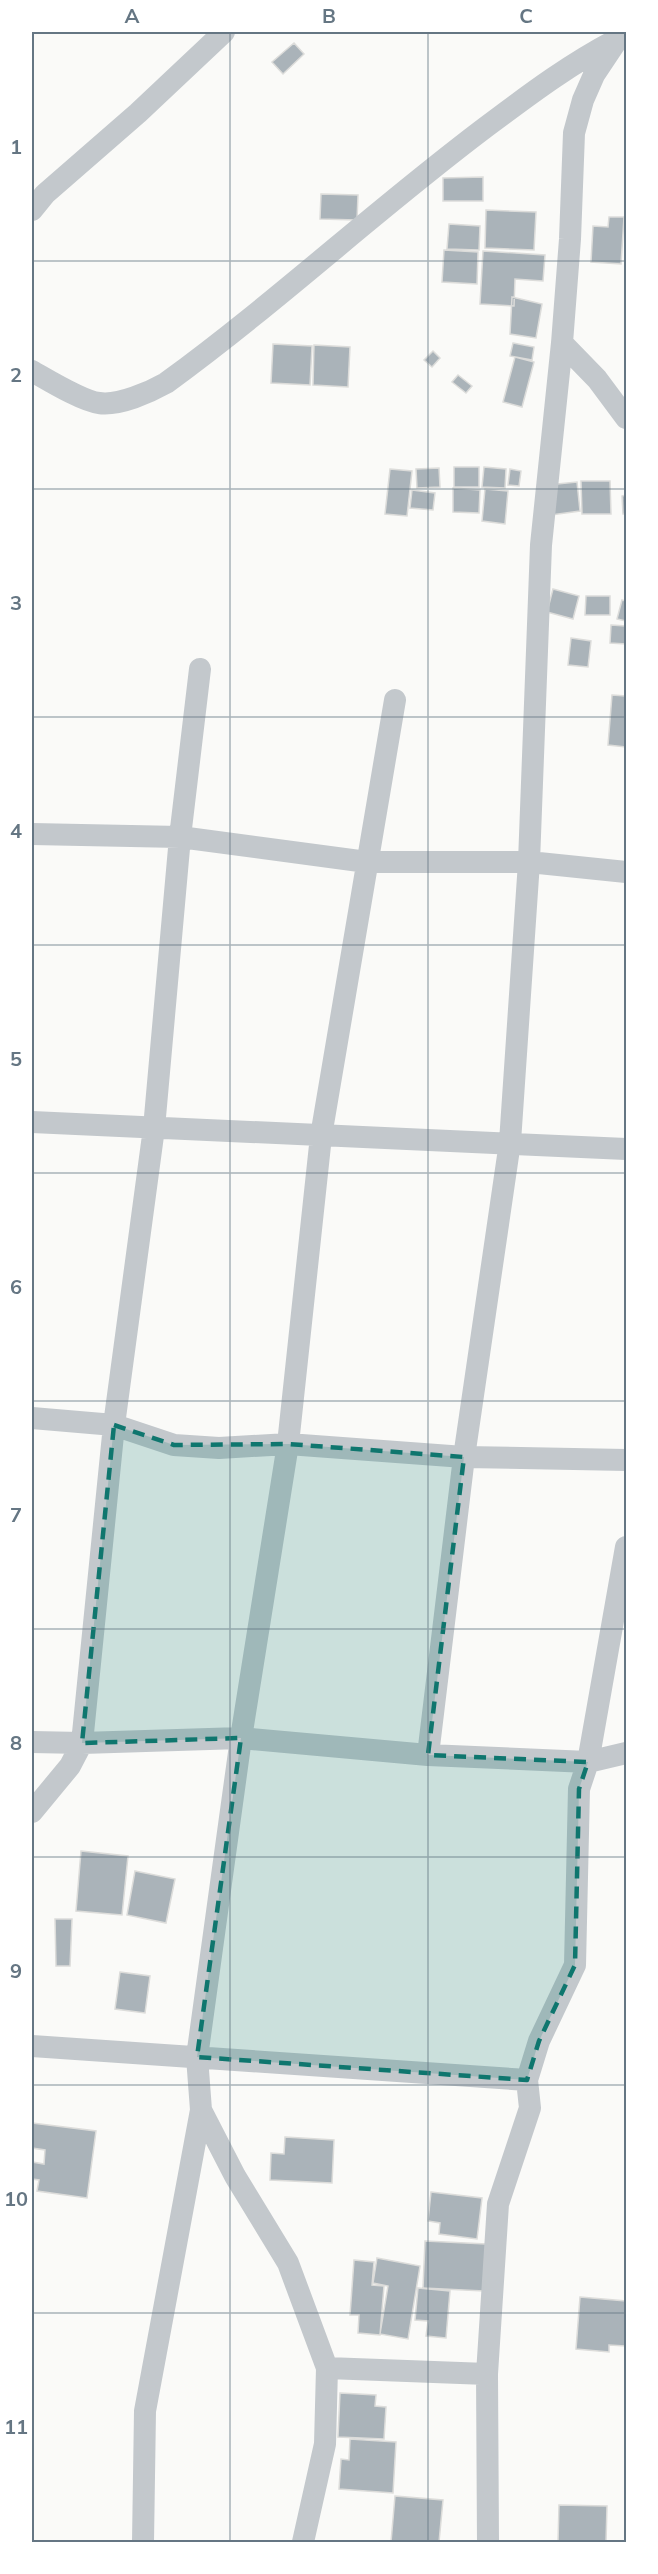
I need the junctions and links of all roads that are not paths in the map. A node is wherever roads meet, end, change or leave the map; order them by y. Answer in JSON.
{"nodes":[{"id":1,"x":224,"y":32,"type":"edge"},
{"id":2,"x":624,"y":36,"type":"edge"},
{"id":3,"x":32,"y":210,"type":"edge"},
{"id":4,"x":562,"y":343,"type":"junction"},
{"id":5,"x":32,"y":371,"type":"edge"},
{"id":6,"x":627,"y":418,"type":"edge"},
{"id":7,"x":200,"y":669,"type":"dead end"},
{"id":8,"x":395,"y":700,"type":"dead end"},
{"id":9,"x":32,"y":834,"type":"edge"},
{"id":10,"x":180,"y":837,"type":"junction"},
{"id":11,"x":367,"y":862,"type":"junction"},
{"id":12,"x":529,"y":862,"type":"junction"},
{"id":13,"x":627,"y":872,"type":"edge"},
{"id":14,"x":32,"y":1122,"type":"edge"},
{"id":15,"x":154,"y":1128,"type":"junction"},
{"id":16,"x":321,"y":1136,"type":"junction"},
{"id":17,"x":510,"y":1142,"type":"junction"},
{"id":18,"x":627,"y":1149,"type":"edge"},
{"id":19,"x":32,"y":1418,"type":"edge"},
{"id":20,"x":114,"y":1425,"type":"junction"},
{"id":21,"x":288,"y":1444,"type":"junction"},
{"id":22,"x":464,"y":1457,"type":"junction"},
{"id":23,"x":627,"y":1460,"type":"edge"},
{"id":24,"x":627,"y":1547,"type":"edge"},
{"id":25,"x":241,"y":1738,"type":"junction"},
{"id":26,"x":32,"y":1742,"type":"edge"},
{"id":27,"x":82,"y":1743,"type":"junction"},
{"id":28,"x":627,"y":1753,"type":"edge"},
{"id":29,"x":428,"y":1755,"type":"junction"},
{"id":30,"x":588,"y":1762,"type":"junction"},
{"id":31,"x":32,"y":1812,"type":"edge"},
{"id":32,"x":32,"y":2046,"type":"edge"},
{"id":33,"x":197,"y":2057,"type":"junction"},
{"id":34,"x":527,"y":2080,"type":"junction"},
{"id":35,"x":201,"y":2110,"type":"junction"},
{"id":36,"x":327,"y":2368,"type":"junction"},
{"id":37,"x":487,"y":2374,"type":"junction"},
{"id":38,"x":143,"y":2542,"type":"edge"},
{"id":39,"x":303,"y":2542,"type":"edge"},
{"id":40,"x":488,"y":2542,"type":"edge"}],
"edges":[{"from":1,"to":3,"type":"street"},
{"from":2,"to":4,"type":"street"},
{"from":2,"to":5,"type":"street"},
{"from":4,"to":6,"type":"street"},
{"from":4,"to":12,"type":"street"},
{"from":7,"to":10,"type":"street"},
{"from":8,"to":11,"type":"street"},
{"from":9,"to":10,"type":"street"},
{"from":10,"to":11,"type":"street"},
{"from":10,"to":15,"type":"street"},
{"from":11,"to":12,"type":"street"},
{"from":11,"to":16,"type":"street"},
{"from":12,"to":13,"type":"street"},
{"from":12,"to":17,"type":"street"},
{"from":14,"to":15,"type":"street"},
{"from":15,"to":16,"type":"street"},
{"from":15,"to":20,"type":"street"},
{"from":16,"to":17,"type":"street"},
{"from":16,"to":21,"type":"street"},
{"from":17,"to":18,"type":"street"},
{"from":17,"to":22,"type":"street"},
{"from":19,"to":20,"type":"street"},
{"from":20,"to":21,"type":"street"},
{"from":20,"to":27,"type":"street"},
{"from":21,"to":22,"type":"street"},
{"from":21,"to":25,"type":"street"},
{"from":22,"to":23,"type":"street"},
{"from":22,"to":29,"type":"street"},
{"from":24,"to":30,"type":"street"},
{"from":25,"to":27,"type":"street"},
{"from":25,"to":29,"type":"street"},
{"from":25,"to":33,"type":"street"},
{"from":26,"to":27,"type":"street"},
{"from":27,"to":31,"type":"street"},
{"from":28,"to":30,"type":"street"},
{"from":29,"to":30,"type":"street"},
{"from":30,"to":34,"type":"street"},
{"from":32,"to":33,"type":"street"},
{"from":33,"to":34,"type":"street"},
{"from":33,"to":35,"type":"street"},
{"from":34,"to":37,"type":"street"},
{"from":35,"to":36,"type":"street"},
{"from":35,"to":38,"type":"street"},
{"from":36,"to":37,"type":"street"},
{"from":36,"to":39,"type":"street"},
{"from":37,"to":40,"type":"street"}]}
